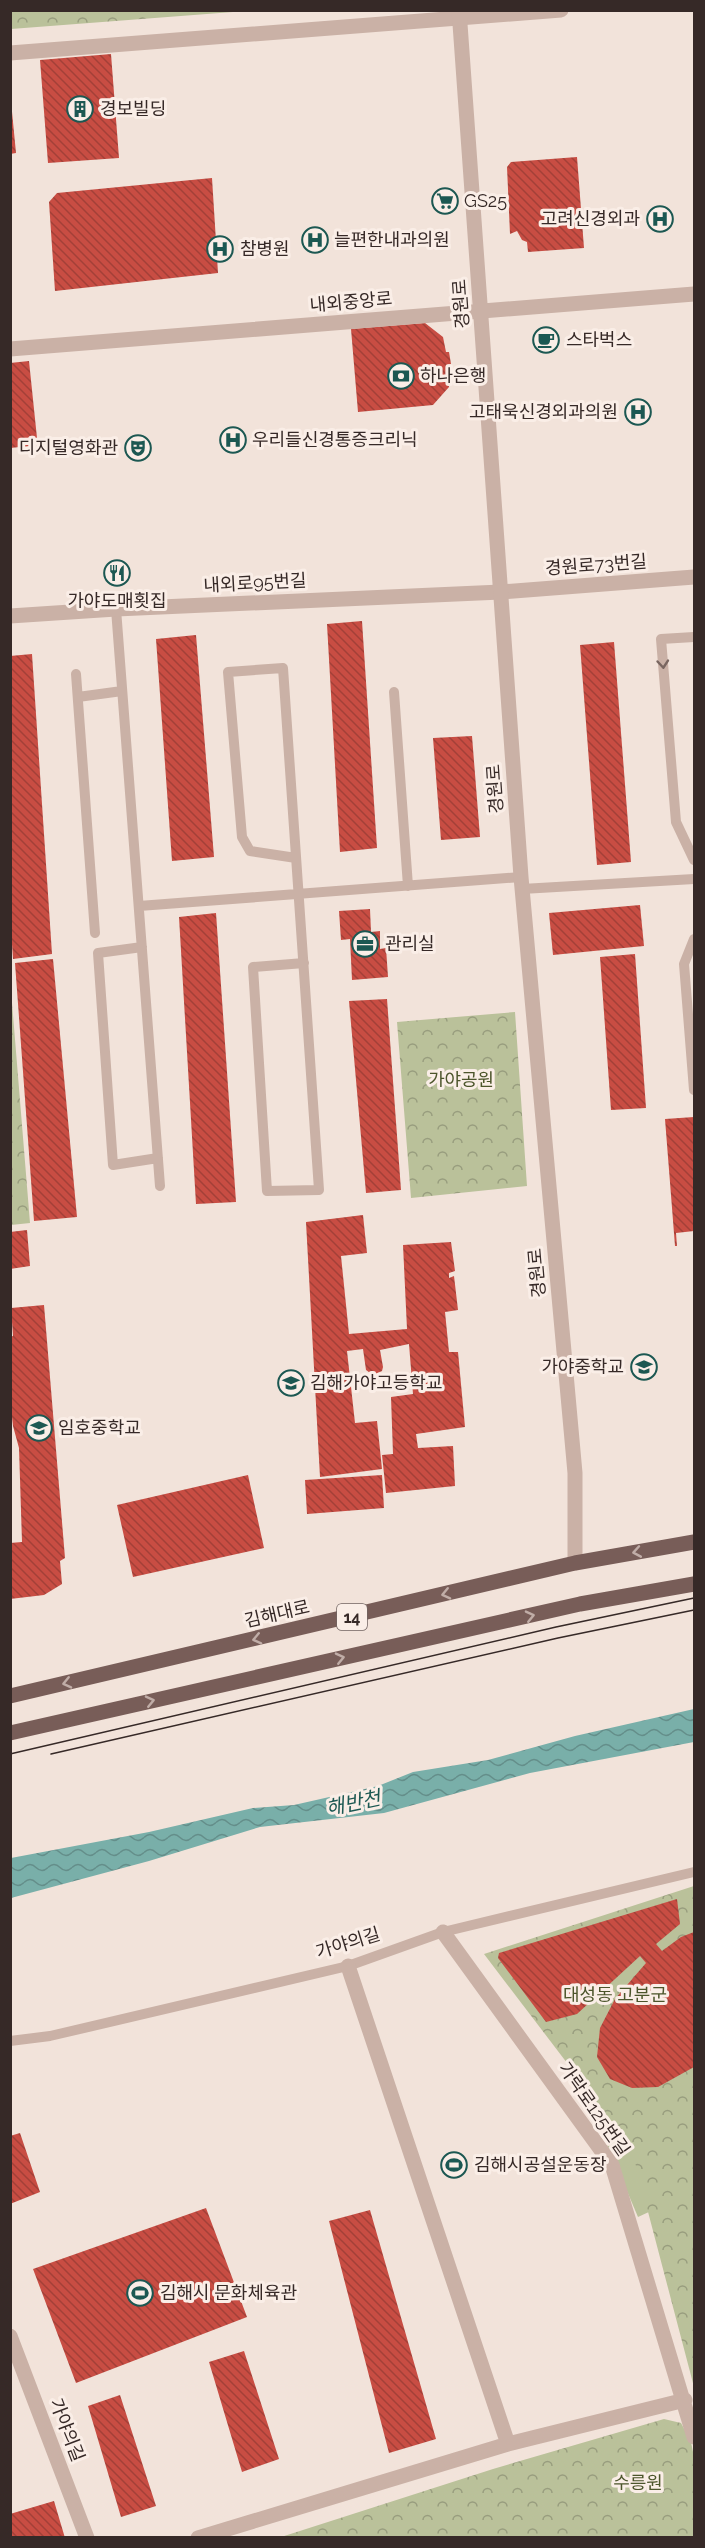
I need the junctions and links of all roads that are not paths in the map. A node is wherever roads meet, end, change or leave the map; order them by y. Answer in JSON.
{"nodes":[{"id":1,"x":561,"y":10,"type":"edge"},
{"id":2,"x":460,"y":14,"type":"edge"},
{"id":3,"x":10,"y":53,"type":"edge"},
{"id":4,"x":694,"y":294,"type":"edge"},
{"id":5,"x":480,"y":312,"type":"junction"},
{"id":6,"x":10,"y":349,"type":"edge"},
{"id":7,"x":694,"y":577,"type":"edge"},
{"id":8,"x":501,"y":592,"type":"junction"},
{"id":9,"x":116,"y":609,"type":"junction"},
{"id":10,"x":10,"y":616,"type":"edge"},
{"id":11,"x":694,"y":637,"type":"edge"},
{"id":12,"x":76,"y":674,"type":"dead end"},
{"id":13,"x":122,"y":691,"type":"junction"},
{"id":14,"x":394,"y":692,"type":"dead end"},
{"id":15,"x":78,"y":697,"type":"junction"},
{"id":16,"x":296,"y":858,"type":"junction"},
{"id":17,"x":694,"y":860,"type":"edge"},
{"id":18,"x":694,"y":879,"type":"edge"},
{"id":19,"x":521,"y":883,"type":"junction"},
{"id":20,"x":408,"y":886,"type":"junction"},
{"id":21,"x":299,"y":894,"type":"junction"},
{"id":22,"x":139,"y":906,"type":"junction"},
{"id":23,"x":95,"y":933,"type":"dead end"},
{"id":24,"x":694,"y":939,"type":"edge"},
{"id":25,"x":142,"y":947,"type":"junction"},
{"id":26,"x":304,"y":963,"type":"junction"},
{"id":27,"x":694,"y":1090,"type":"edge"},
{"id":28,"x":158,"y":1158,"type":"junction"},
{"id":29,"x":160,"y":1186,"type":"dead end"},
{"id":30,"x":694,"y":1542,"type":"edge"},
{"id":31,"x":575,"y":1563,"type":"junction"},
{"id":32,"x":694,"y":1584,"type":"edge"},
{"id":33,"x":10,"y":1696,"type":"edge"},
{"id":34,"x":10,"y":1732,"type":"edge"},
{"id":35,"x":694,"y":1872,"type":"edge"},
{"id":36,"x":443,"y":1932,"type":"junction"},
{"id":37,"x":348,"y":1966,"type":"junction"},
{"id":38,"x":10,"y":2041,"type":"edge"},
{"id":39,"x":10,"y":2336,"type":"edge"},
{"id":40,"x":685,"y":2400,"type":"junction"},
{"id":41,"x":694,"y":2437,"type":"edge"},
{"id":42,"x":508,"y":2444,"type":"junction"},
{"id":43,"x":87,"y":2538,"type":"edge"},
{"id":44,"x":198,"y":2538,"type":"edge"}],
"edges":[{"from":1,"to":2,"type":"street"},
{"from":2,"to":3,"type":"street"},
{"from":2,"to":5,"type":"street","name":"경원로"},
{"from":4,"to":5,"type":"street","name":"내외중앙로"},
{"from":5,"to":6,"type":"street","name":"내외중앙로"},
{"from":5,"to":8,"type":"street","name":"경원로"},
{"from":7,"to":8,"type":"street","name":"경원로73번길"},
{"from":8,"to":9,"type":"street","name":"내외로95번길"},
{"from":8,"to":19,"type":"street","name":"경원로"},
{"from":9,"to":10,"type":"street","name":"내외로95번길"},
{"from":9,"to":13,"type":"lane"},
{"from":11,"to":17,"type":"lane","one_way":true},
{"from":12,"to":15,"type":"lane"},
{"from":13,"to":15,"type":"lane"},
{"from":13,"to":22,"type":"lane"},
{"from":14,"to":20,"type":"lane"},
{"from":15,"to":23,"type":"lane"},
{"from":16,"to":16,"type":"lane"},
{"from":16,"to":21,"type":"lane"},
{"from":18,"to":19,"type":"lane"},
{"from":19,"to":20,"type":"lane"},
{"from":19,"to":31,"type":"street","name":"경원로"},
{"from":20,"to":21,"type":"lane"},
{"from":21,"to":22,"type":"lane"},
{"from":21,"to":26,"type":"lane"},
{"from":22,"to":25,"type":"lane"},
{"from":24,"to":27,"type":"lane"},
{"from":25,"to":28,"type":"lane"},
{"from":25,"to":28,"type":"lane"},
{"from":26,"to":26,"type":"lane"},
{"from":28,"to":29,"type":"lane"},
{"from":30,"to":31,"type":"main road","name":"김해대로","number":"14","one_way":true},
{"from":31,"to":33,"type":"main road","name":"김해대로","number":"14","one_way":true},
{"from":34,"to":32,"type":"main road","one_way":true},
{"from":35,"to":36,"type":"lane","name":"가야의길"},
{"from":36,"to":37,"type":"lane","name":"가야의길"},
{"from":36,"to":40,"type":"street","name":"가락로125번길"},
{"from":37,"to":38,"type":"lane","name":"가야의길"},
{"from":37,"to":42,"type":"street"},
{"from":39,"to":43,"type":"street","name":"가야의길"},
{"from":40,"to":41,"type":"street","name":"가락로125번길"},
{"from":40,"to":42,"type":"street"},
{"from":42,"to":44,"type":"street"}]}
